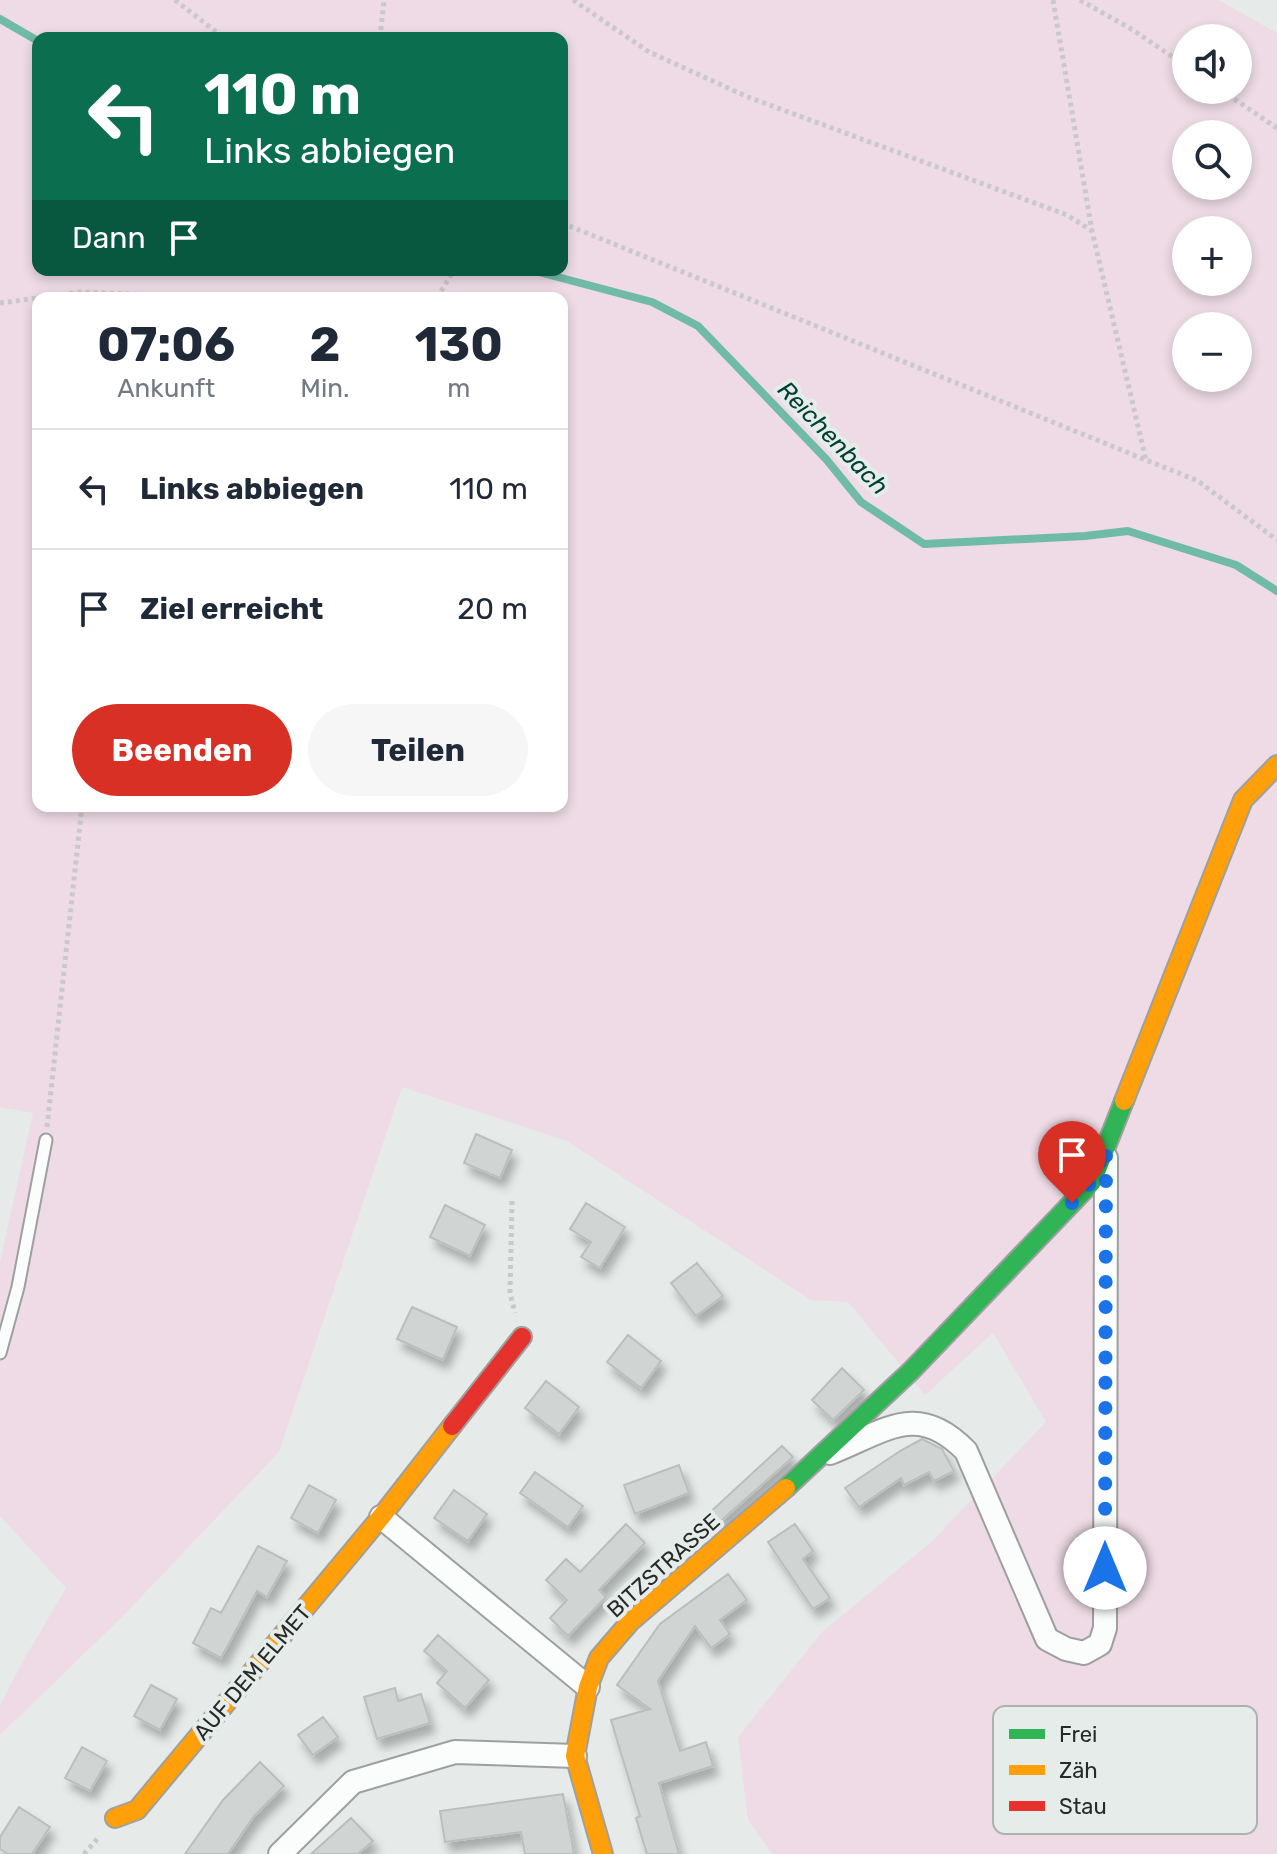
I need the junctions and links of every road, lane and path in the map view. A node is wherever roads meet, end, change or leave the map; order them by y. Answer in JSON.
{"nodes":[{"id":1,"x":175,"y":0,"type":"edge"},
{"id":2,"x":384,"y":0,"type":"edge"},
{"id":3,"x":573,"y":0,"type":"edge"},
{"id":4,"x":1053,"y":0,"type":"edge"},
{"id":5,"x":1080,"y":0,"type":"edge"},
{"id":6,"x":216,"y":32,"type":"edge"},
{"id":7,"x":381,"y":32,"type":"edge"},
{"id":8,"x":1172,"y":56,"type":"edge"},
{"id":9,"x":1242,"y":104,"type":"edge"},
{"id":10,"x":1277,"y":128,"type":"edge"},
{"id":11,"x":568,"y":225,"type":"edge"},
{"id":12,"x":1092,"y":231,"type":"junction"},
{"id":13,"x":32,"y":299,"type":"edge"},
{"id":14,"x":0,"y":303,"type":"edge"},
{"id":15,"x":1146,"y":460,"type":"junction"},
{"id":16,"x":1277,"y":540,"type":"edge"},
{"id":17,"x":1277,"y":765,"type":"edge"},
{"id":18,"x":81,"y":812,"type":"edge"},
{"id":19,"x":46,"y":1140,"type":"joint"},
{"id":20,"x":1106,"y":1147,"type":"junction"},
{"id":21,"x":512,"y":1201,"type":"dead end"},
{"id":22,"x":522,"y":1337,"type":"joint"},
{"id":23,"x":0,"y":1353,"type":"edge"},
{"id":24,"x":818,"y":1458,"type":"junction"},
{"id":25,"x":381,"y":1517,"type":"junction"},
{"id":26,"x":588,"y":1687,"type":"junction"},
{"id":27,"x":575,"y":1756,"type":"junction"},
{"id":28,"x":115,"y":1818,"type":"dead end"},
{"id":29,"x":280,"y":1854,"type":"edge"},
{"id":30,"x":603,"y":1854,"type":"edge"}],
"edges":[{"from":1,"to":6,"type":"path"},
{"from":2,"to":7,"type":"path"},
{"from":3,"to":12,"type":"path"},
{"from":4,"to":12,"type":"path"},
{"from":5,"to":8,"type":"path"},
{"from":9,"to":10,"type":"path"},
{"from":11,"to":15,"type":"path"},
{"from":12,"to":15,"type":"path"},
{"from":13,"to":14,"type":"path"},
{"from":15,"to":16,"type":"path"},
{"from":17,"to":20,"type":"street","name":"BITZSTRASSE"},
{"from":18,"to":19,"type":"path"},
{"from":19,"to":23,"type":"lane"},
{"from":20,"to":24,"type":"street","name":"BITZSTRASSE"},
{"from":20,"to":24,"type":"street"},
{"from":21,"to":22,"type":"path"},
{"from":22,"to":25,"type":"street","name":"AUF DEM ELMET"},
{"from":24,"to":26,"type":"street","name":"BITZSTRASSE"},
{"from":25,"to":26,"type":"street"},
{"from":25,"to":28,"type":"street","name":"AUF DEM ELMET"},
{"from":26,"to":27,"type":"street","name":"BITZSTRASSE"},
{"from":27,"to":29,"type":"street"},
{"from":27,"to":30,"type":"street","name":"BITZSTRASSE"}]}
